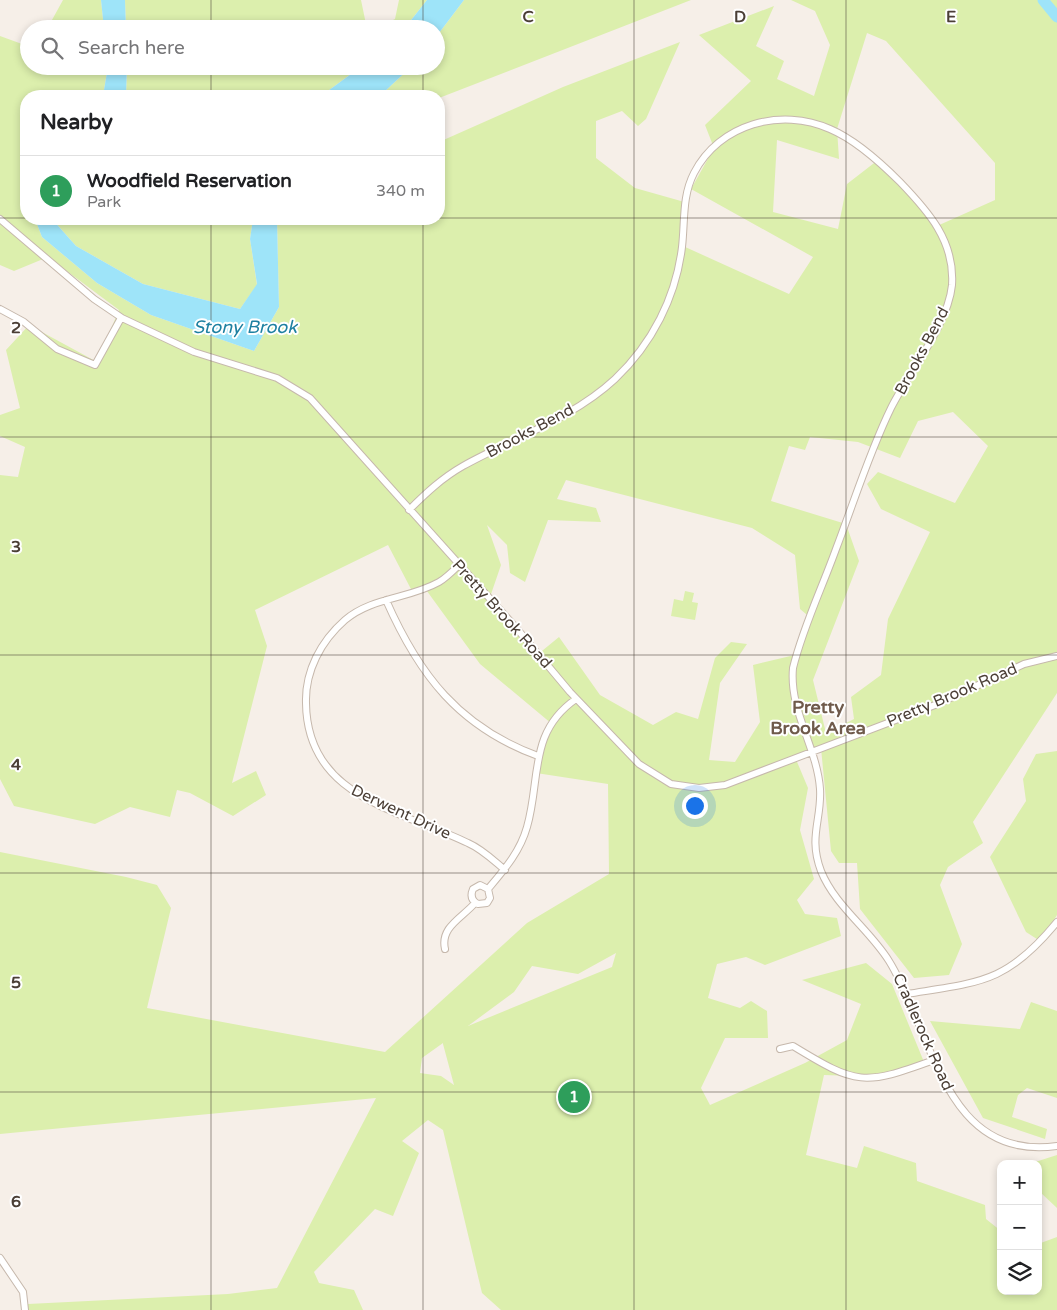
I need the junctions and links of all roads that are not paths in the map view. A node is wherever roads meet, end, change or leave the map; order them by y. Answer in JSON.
{"nodes":[{"id":1,"x":0,"y":218,"type":"edge"},
{"id":2,"x":0,"y":309,"type":"edge"},
{"id":3,"x":121,"y":318,"type":"junction"},
{"id":4,"x":409,"y":510,"type":"junction"},
{"id":5,"x":459,"y":566,"type":"junction"},
{"id":6,"x":386,"y":600,"type":"junction"},
{"id":7,"x":1057,"y":656,"type":"edge"},
{"id":8,"x":576,"y":699,"type":"junction"},
{"id":9,"x":811,"y":752,"type":"junction"},
{"id":10,"x":538,"y":756,"type":"junction"},
{"id":11,"x":504,"y":870,"type":"junction"},
{"id":12,"x":488,"y":889,"type":"junction"},
{"id":13,"x":475,"y":903,"type":"junction"},
{"id":14,"x":1057,"y":922,"type":"edge"},
{"id":15,"x":445,"y":949,"type":"dead end"},
{"id":16,"x":907,"y":994,"type":"junction"},
{"id":17,"x":780,"y":1049,"type":"dead end"},
{"id":18,"x":934,"y":1060,"type":"junction"},
{"id":19,"x":1057,"y":1146,"type":"edge"},
{"id":20,"x":0,"y":1258,"type":"edge"},
{"id":21,"x":25,"y":1310,"type":"edge"}],
"edges":[{"from":1,"to":3,"type":"street","name":"Pretty Brook Road"},
{"from":2,"to":3,"type":"street"},
{"from":3,"to":4,"type":"street","name":"Pretty Brook Road"},
{"from":4,"to":5,"type":"street","name":"Pretty Brook Road"},
{"from":4,"to":9,"type":"street","name":"Brooks Bend"},
{"from":5,"to":6,"type":"street","name":"Derwent Drive"},
{"from":5,"to":8,"type":"street","name":"Pretty Brook Road"},
{"from":6,"to":10,"type":"street"},
{"from":6,"to":11,"type":"street","name":"Derwent Drive"},
{"from":7,"to":9,"type":"street","name":"Pretty Brook Road"},
{"from":8,"to":9,"type":"street","name":"Pretty Brook Road"},
{"from":8,"to":10,"type":"street"},
{"from":9,"to":16,"type":"street","name":"Cradlerock Road"},
{"from":10,"to":11,"type":"street"},
{"from":11,"to":12,"type":"street"},
{"from":12,"to":13,"type":"street"},
{"from":12,"to":13,"type":"street"},
{"from":13,"to":15,"type":"street"},
{"from":14,"to":16,"type":"street"},
{"from":16,"to":18,"type":"street","name":"Cradlerock Road"},
{"from":17,"to":18,"type":"street"},
{"from":18,"to":19,"type":"street","name":"Cradlerock Road"},
{"from":20,"to":21,"type":"street"}]}
